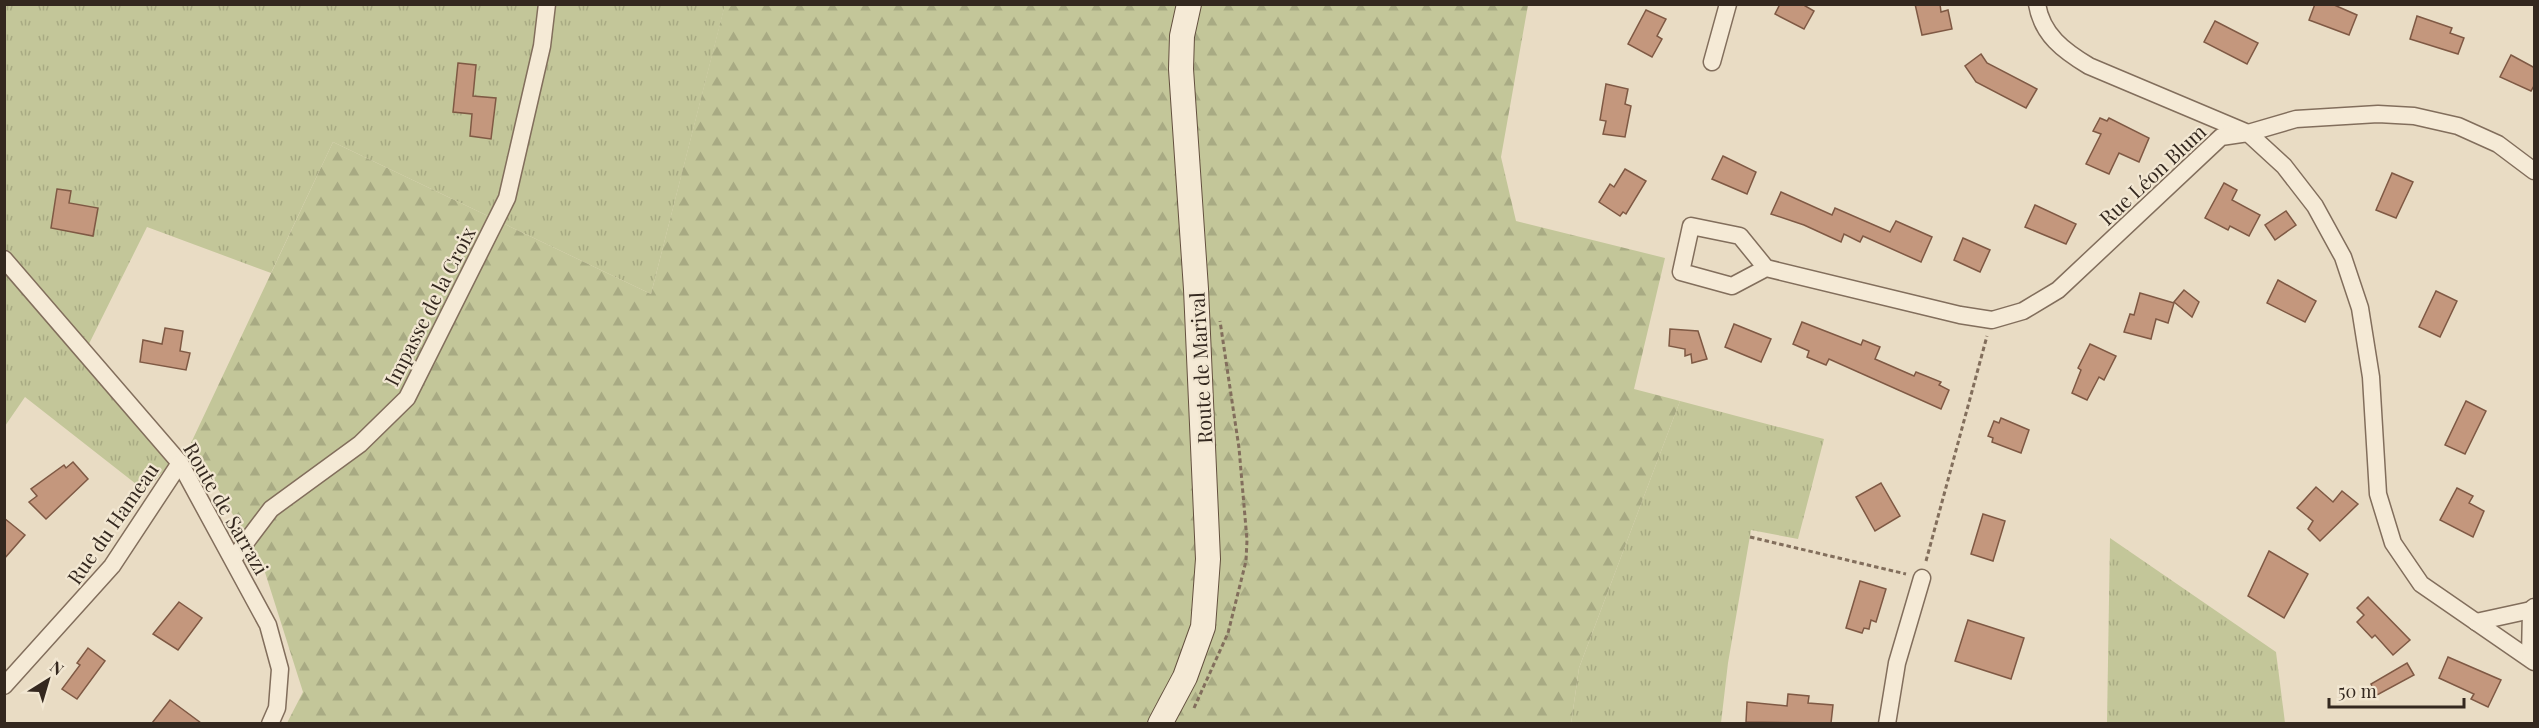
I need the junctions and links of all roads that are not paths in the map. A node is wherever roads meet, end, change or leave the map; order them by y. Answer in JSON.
{"nodes":[{"id":1,"x":546,"y":4,"type":"edge"},
{"id":2,"x":1189,"y":4,"type":"edge"},
{"id":3,"x":1728,"y":4,"type":"edge"},
{"id":4,"x":2037,"y":4,"type":"edge"},
{"id":5,"x":1712,"y":62,"type":"dead end"},
{"id":6,"x":2248,"y":133,"type":"junction"},
{"id":7,"x":2535,"y":171,"type":"edge"},
{"id":8,"x":4,"y":259,"type":"edge"},
{"id":9,"x":1766,"y":268,"type":"junction"},
{"id":10,"x":180,"y":463,"type":"junction"},
{"id":11,"x":234,"y":558,"type":"junction"},
{"id":12,"x":1922,"y":578,"type":"road end"},
{"id":13,"x":2533,"y":608,"type":"edge"},
{"id":14,"x":2476,"y":622,"type":"junction"},
{"id":15,"x":2532,"y":660,"type":"edge"},
{"id":16,"x":4,"y":686,"type":"edge"},
{"id":17,"x":270,"y":723,"type":"edge"},
{"id":18,"x":1160,"y":723,"type":"edge"},
{"id":19,"x":1887,"y":723,"type":"edge"}],
"edges":[{"from":1,"to":11,"type":"street","name":"Impasse de la Croix"},
{"from":2,"to":18,"type":"main road","name":"Route de Marival"},
{"from":3,"to":5,"type":"street"},
{"from":4,"to":6,"type":"street"},
{"from":6,"to":7,"type":"street","name":"Rue Léon Blum"},
{"from":6,"to":9,"type":"street","name":"Rue Léon Blum"},
{"from":6,"to":14,"type":"street"},
{"from":8,"to":10,"type":"street","name":"Route de Sarrazi"},
{"from":9,"to":9,"type":"street"},
{"from":10,"to":11,"type":"street","name":"Route de Sarrazi"},
{"from":10,"to":16,"type":"street","name":"Rue du Hameau"},
{"from":11,"to":17,"type":"street","name":"Route de Sarrazi"},
{"from":12,"to":19,"type":"street"},
{"from":13,"to":14,"type":"street"},
{"from":13,"to":15,"type":"street"},
{"from":14,"to":15,"type":"street"}]}
